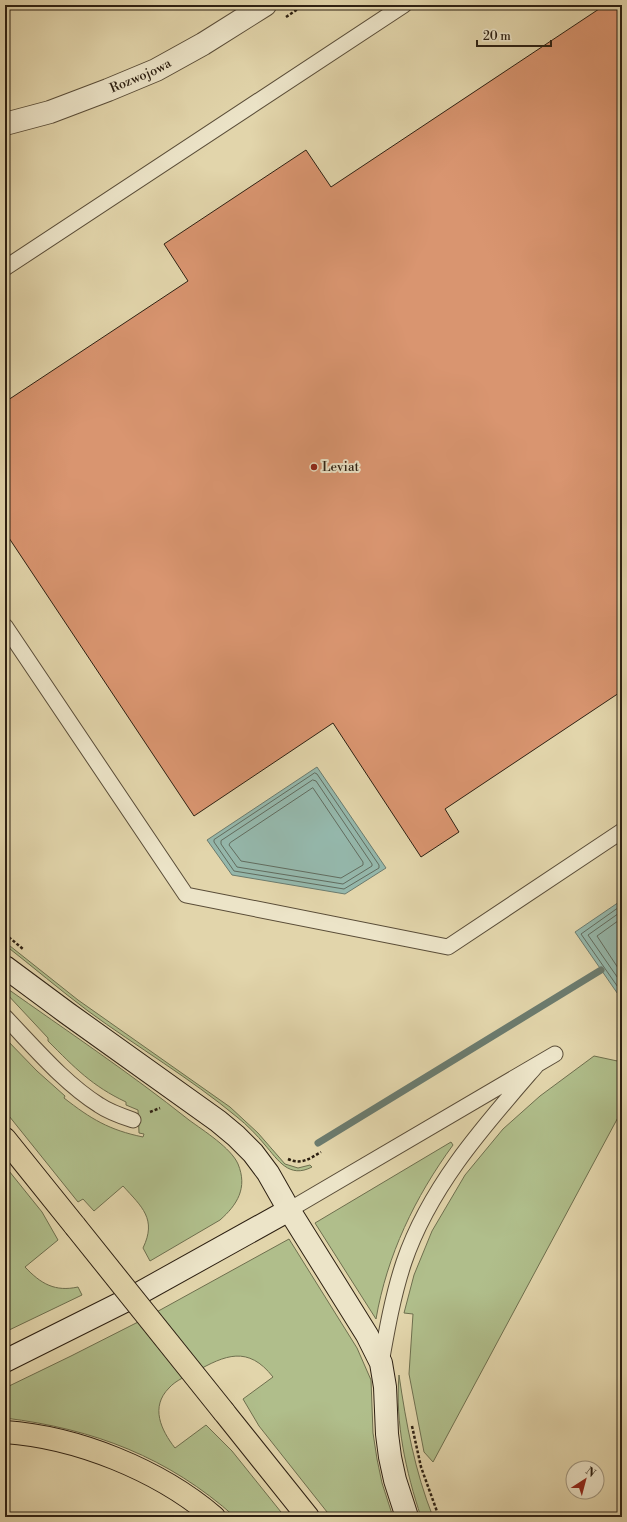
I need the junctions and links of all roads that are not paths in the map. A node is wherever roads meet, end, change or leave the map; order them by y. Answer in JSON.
{"nodes":[{"id":1,"x":265,"y":5,"type":"edge"},
{"id":2,"x":404,"y":5,"type":"edge"},
{"id":3,"x":5,"y":124,"type":"edge"},
{"id":4,"x":5,"y":268,"type":"edge"},
{"id":5,"x":5,"y":626,"type":"edge"},
{"id":6,"x":622,"y":831,"type":"edge"},
{"id":7,"x":5,"y":967,"type":"edge"},
{"id":8,"x":5,"y":1018,"type":"edge"},
{"id":9,"x":555,"y":1054,"type":"dead end"},
{"id":10,"x":536,"y":1066,"type":"junction"},
{"id":11,"x":133,"y":1120,"type":"dead end"},
{"id":12,"x":5,"y":1139,"type":"edge"},
{"id":13,"x":289,"y":1210,"type":"junction"},
{"id":14,"x":5,"y":1361,"type":"edge"},
{"id":15,"x":381,"y":1363,"type":"junction"},
{"id":16,"x":5,"y":1432,"type":"edge"},
{"id":17,"x":214,"y":1517,"type":"edge"},
{"id":18,"x":308,"y":1517,"type":"edge"},
{"id":19,"x":407,"y":1517,"type":"edge"}],
"edges":[{"from":1,"to":3,"type":"street","name":"Rozwojowa"},
{"from":2,"to":4,"type":"lane"},
{"from":5,"to":6,"type":"lane"},
{"from":7,"to":13,"type":"street"},
{"from":8,"to":11,"type":"lane"},
{"from":9,"to":10,"type":"lane"},
{"from":10,"to":13,"type":"lane"},
{"from":10,"to":15,"type":"lane"},
{"from":12,"to":18,"type":"main road","bridge":true},
{"from":13,"to":14,"type":"street"},
{"from":13,"to":15,"type":"street"},
{"from":15,"to":19,"type":"street"},
{"from":16,"to":17,"type":"main road"}]}
